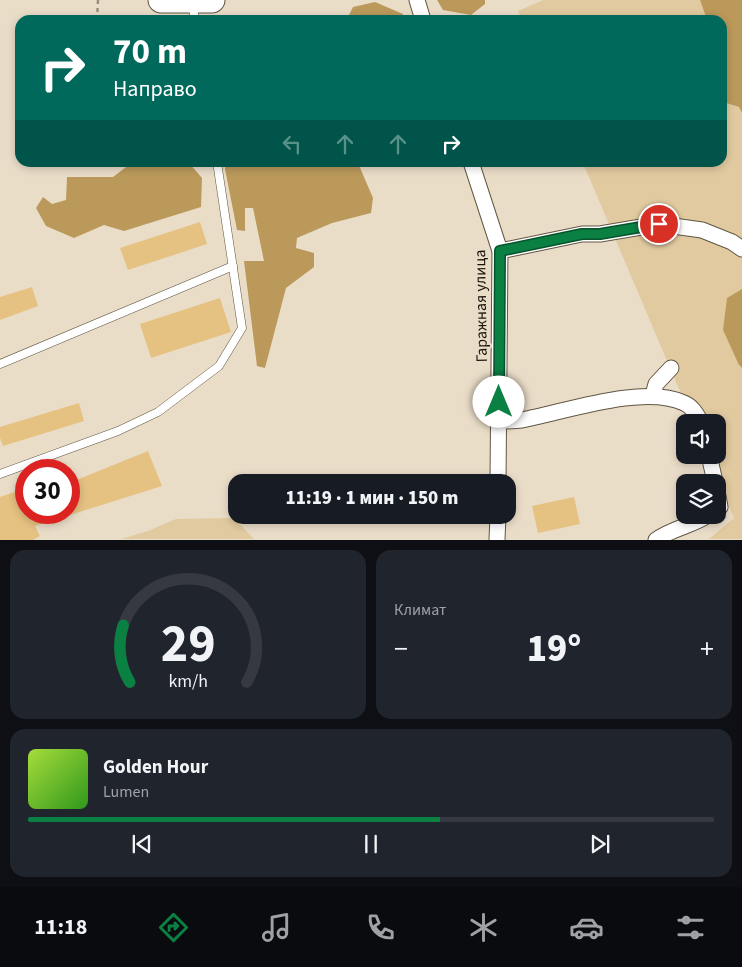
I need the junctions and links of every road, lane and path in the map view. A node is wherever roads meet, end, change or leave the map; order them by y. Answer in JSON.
{"nodes":[{"id":1,"x":98,"y":0,"type":"edge"},
{"id":2,"x":161,"y":0,"type":"edge"},
{"id":3,"x":192,"y":0,"type":"edge"},
{"id":4,"x":212,"y":0,"type":"edge"},
{"id":5,"x":417,"y":0,"type":"edge"},
{"id":6,"x":97,"y":15,"type":"edge"},
{"id":7,"x":194,"y":15,"type":"edge"},
{"id":8,"x":422,"y":15,"type":"edge"},
{"id":9,"x":218,"y":167,"type":"edge"},
{"id":10,"x":473,"y":167,"type":"edge"},
{"id":11,"x":742,"y":249,"type":"edge"},
{"id":12,"x":500,"y":251,"type":"junction"},
{"id":13,"x":233,"y":266,"type":"junction"},
{"id":14,"x":0,"y":364,"type":"edge"},
{"id":15,"x":671,"y":368,"type":"dead end"},
{"id":16,"x":654,"y":395,"type":"junction"},
{"id":17,"x":696,"y":414,"type":"edge"},
{"id":18,"x":498,"y":421,"type":"junction"},
{"id":19,"x":0,"y":474,"type":"edge"},
{"id":20,"x":498,"y":474,"type":"edge"},
{"id":21,"x":498,"y":524,"type":"edge"},
{"id":22,"x":688,"y":524,"type":"edge"},
{"id":23,"x":497,"y":540,"type":"edge"},
{"id":24,"x":656,"y":540,"type":"edge"}],
"edges":[{"from":1,"to":6,"type":"path"},
{"from":2,"to":3,"type":"main road"},
{"from":3,"to":4,"type":"main road"},
{"from":3,"to":7,"type":"lane"},
{"from":5,"to":8,"type":"street"},
{"from":9,"to":13,"type":"lane"},
{"from":10,"to":12,"type":"street","name":"Гаражная улица"},
{"from":11,"to":12,"type":"street"},
{"from":12,"to":18,"type":"street","name":"Гаражная улица"},
{"from":13,"to":14,"type":"lane"},
{"from":13,"to":19,"type":"lane"},
{"from":15,"to":16,"type":"street"},
{"from":16,"to":17,"type":"street"},
{"from":16,"to":18,"type":"street"},
{"from":18,"to":20,"type":"street","name":"Гаражная улица"},
{"from":21,"to":23,"type":"street"},
{"from":22,"to":24,"type":"street"}]}
